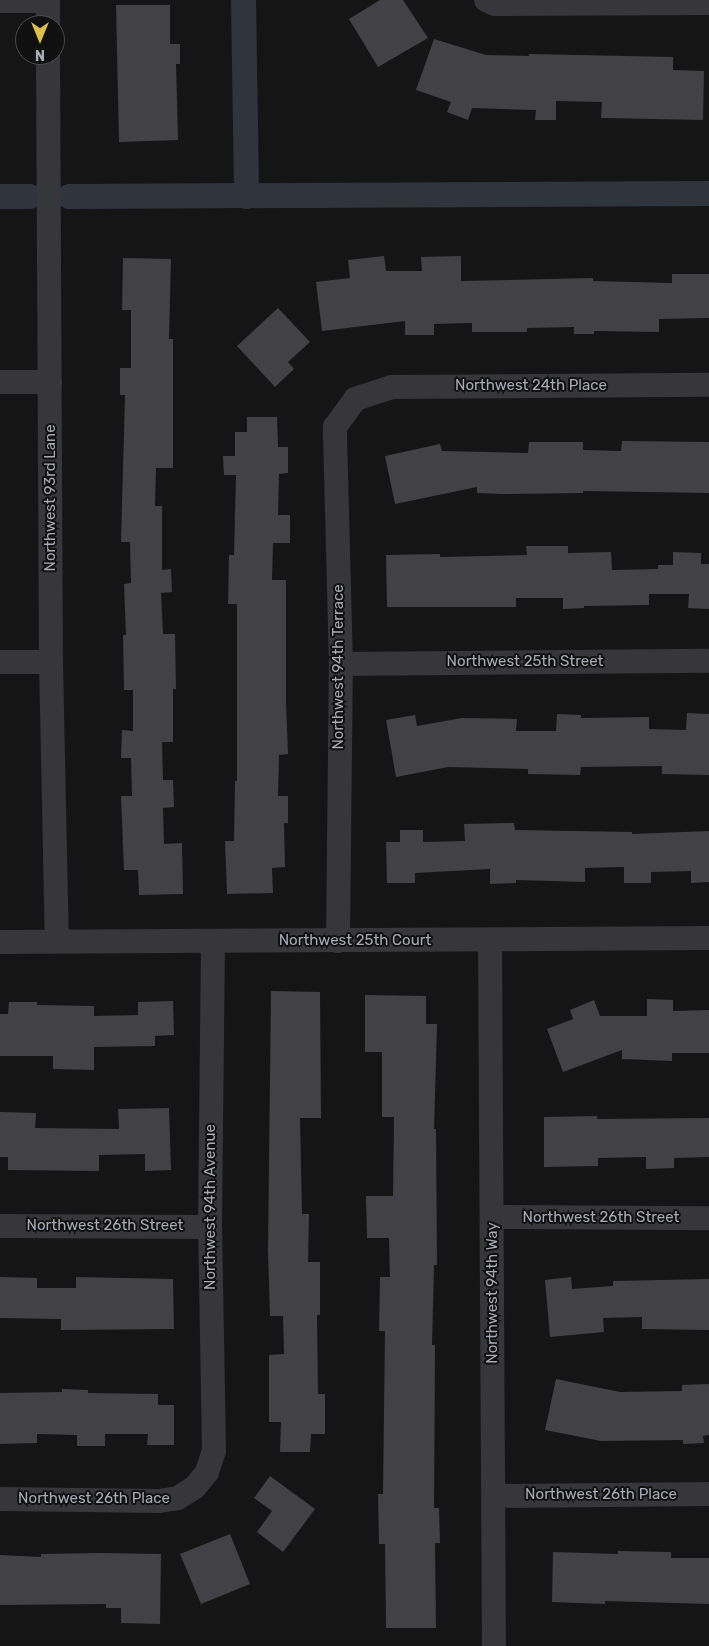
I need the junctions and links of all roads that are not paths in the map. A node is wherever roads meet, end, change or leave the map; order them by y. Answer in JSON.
{"nodes":[{"id":1,"x":48,"y":0,"type":"edge"},
{"id":2,"x":486,"y":0,"type":"edge"},
{"id":3,"x":0,"y":1,"type":"edge"},
{"id":4,"x":709,"y":2,"type":"edge"},
{"id":5,"x":48,"y":15,"type":"edge"},
{"id":6,"x":48,"y":65,"type":"edge"},
{"id":7,"x":0,"y":382,"type":"edge"},
{"id":8,"x":50,"y":382,"type":"junction"},
{"id":9,"x":709,"y":385,"type":"edge"},
{"id":10,"x":354,"y":399,"type":"joint"},
{"id":11,"x":709,"y":661,"type":"edge"},
{"id":12,"x":0,"y":662,"type":"edge"},
{"id":13,"x":52,"y":662,"type":"junction"},
{"id":14,"x":341,"y":664,"type":"junction"},
{"id":15,"x":709,"y":938,"type":"edge"},
{"id":16,"x":490,"y":940,"type":"junction"},
{"id":17,"x":57,"y":941,"type":"junction"},
{"id":18,"x":213,"y":941,"type":"junction"},
{"id":19,"x":338,"y":941,"type":"junction"},
{"id":20,"x":0,"y":942,"type":"edge"},
{"id":21,"x":492,"y":1217,"type":"junction"},
{"id":22,"x":709,"y":1218,"type":"edge"},
{"id":23,"x":0,"y":1226,"type":"edge"},
{"id":24,"x":210,"y":1227,"type":"junction"},
{"id":25,"x":207,"y":1472,"type":"joint"},
{"id":26,"x":709,"y":1494,"type":"edge"},
{"id":27,"x":494,"y":1496,"type":"junction"},
{"id":28,"x":0,"y":1499,"type":"edge"},
{"id":29,"x":494,"y":1646,"type":"edge"}],
"edges":[{"from":1,"to":3,"type":"street"},
{"from":1,"to":5,"type":"street"},
{"from":2,"to":4,"type":"street"},
{"from":6,"to":8,"type":"street","name":"Northwest 93rd Lane"},
{"from":7,"to":8,"type":"street"},
{"from":8,"to":13,"type":"street","name":"Northwest 93rd Lane"},
{"from":9,"to":10,"type":"street","name":"Northwest 24th Place"},
{"from":10,"to":14,"type":"street","name":"Northwest 94th Terrace"},
{"from":11,"to":14,"type":"street","name":"Northwest 25th Street"},
{"from":12,"to":13,"type":"street"},
{"from":13,"to":17,"type":"street","name":"Northwest 93rd Lane"},
{"from":14,"to":19,"type":"street","name":"Northwest 94th Terrace"},
{"from":15,"to":16,"type":"street","name":"Northwest 25th Court"},
{"from":16,"to":19,"type":"street","name":"Northwest 25th Court"},
{"from":16,"to":21,"type":"street","name":"Northwest 94th Way"},
{"from":17,"to":18,"type":"street","name":"Northwest 25th Court"},
{"from":17,"to":20,"type":"street","name":"Northwest 25th Court"},
{"from":18,"to":19,"type":"street","name":"Northwest 25th Court"},
{"from":18,"to":24,"type":"street","name":"Northwest 94th Avenue"},
{"from":21,"to":22,"type":"street","name":"Northwest 26th Street"},
{"from":21,"to":27,"type":"street","name":"Northwest 94th Way"},
{"from":23,"to":24,"type":"street","name":"Northwest 26th Street"},
{"from":24,"to":25,"type":"street","name":"Northwest 94th Avenue"},
{"from":25,"to":28,"type":"street","name":"Northwest 26th Place"},
{"from":26,"to":27,"type":"street","name":"Northwest 26th Place"},
{"from":27,"to":29,"type":"street","name":"Northwest 94th Way"}]}
